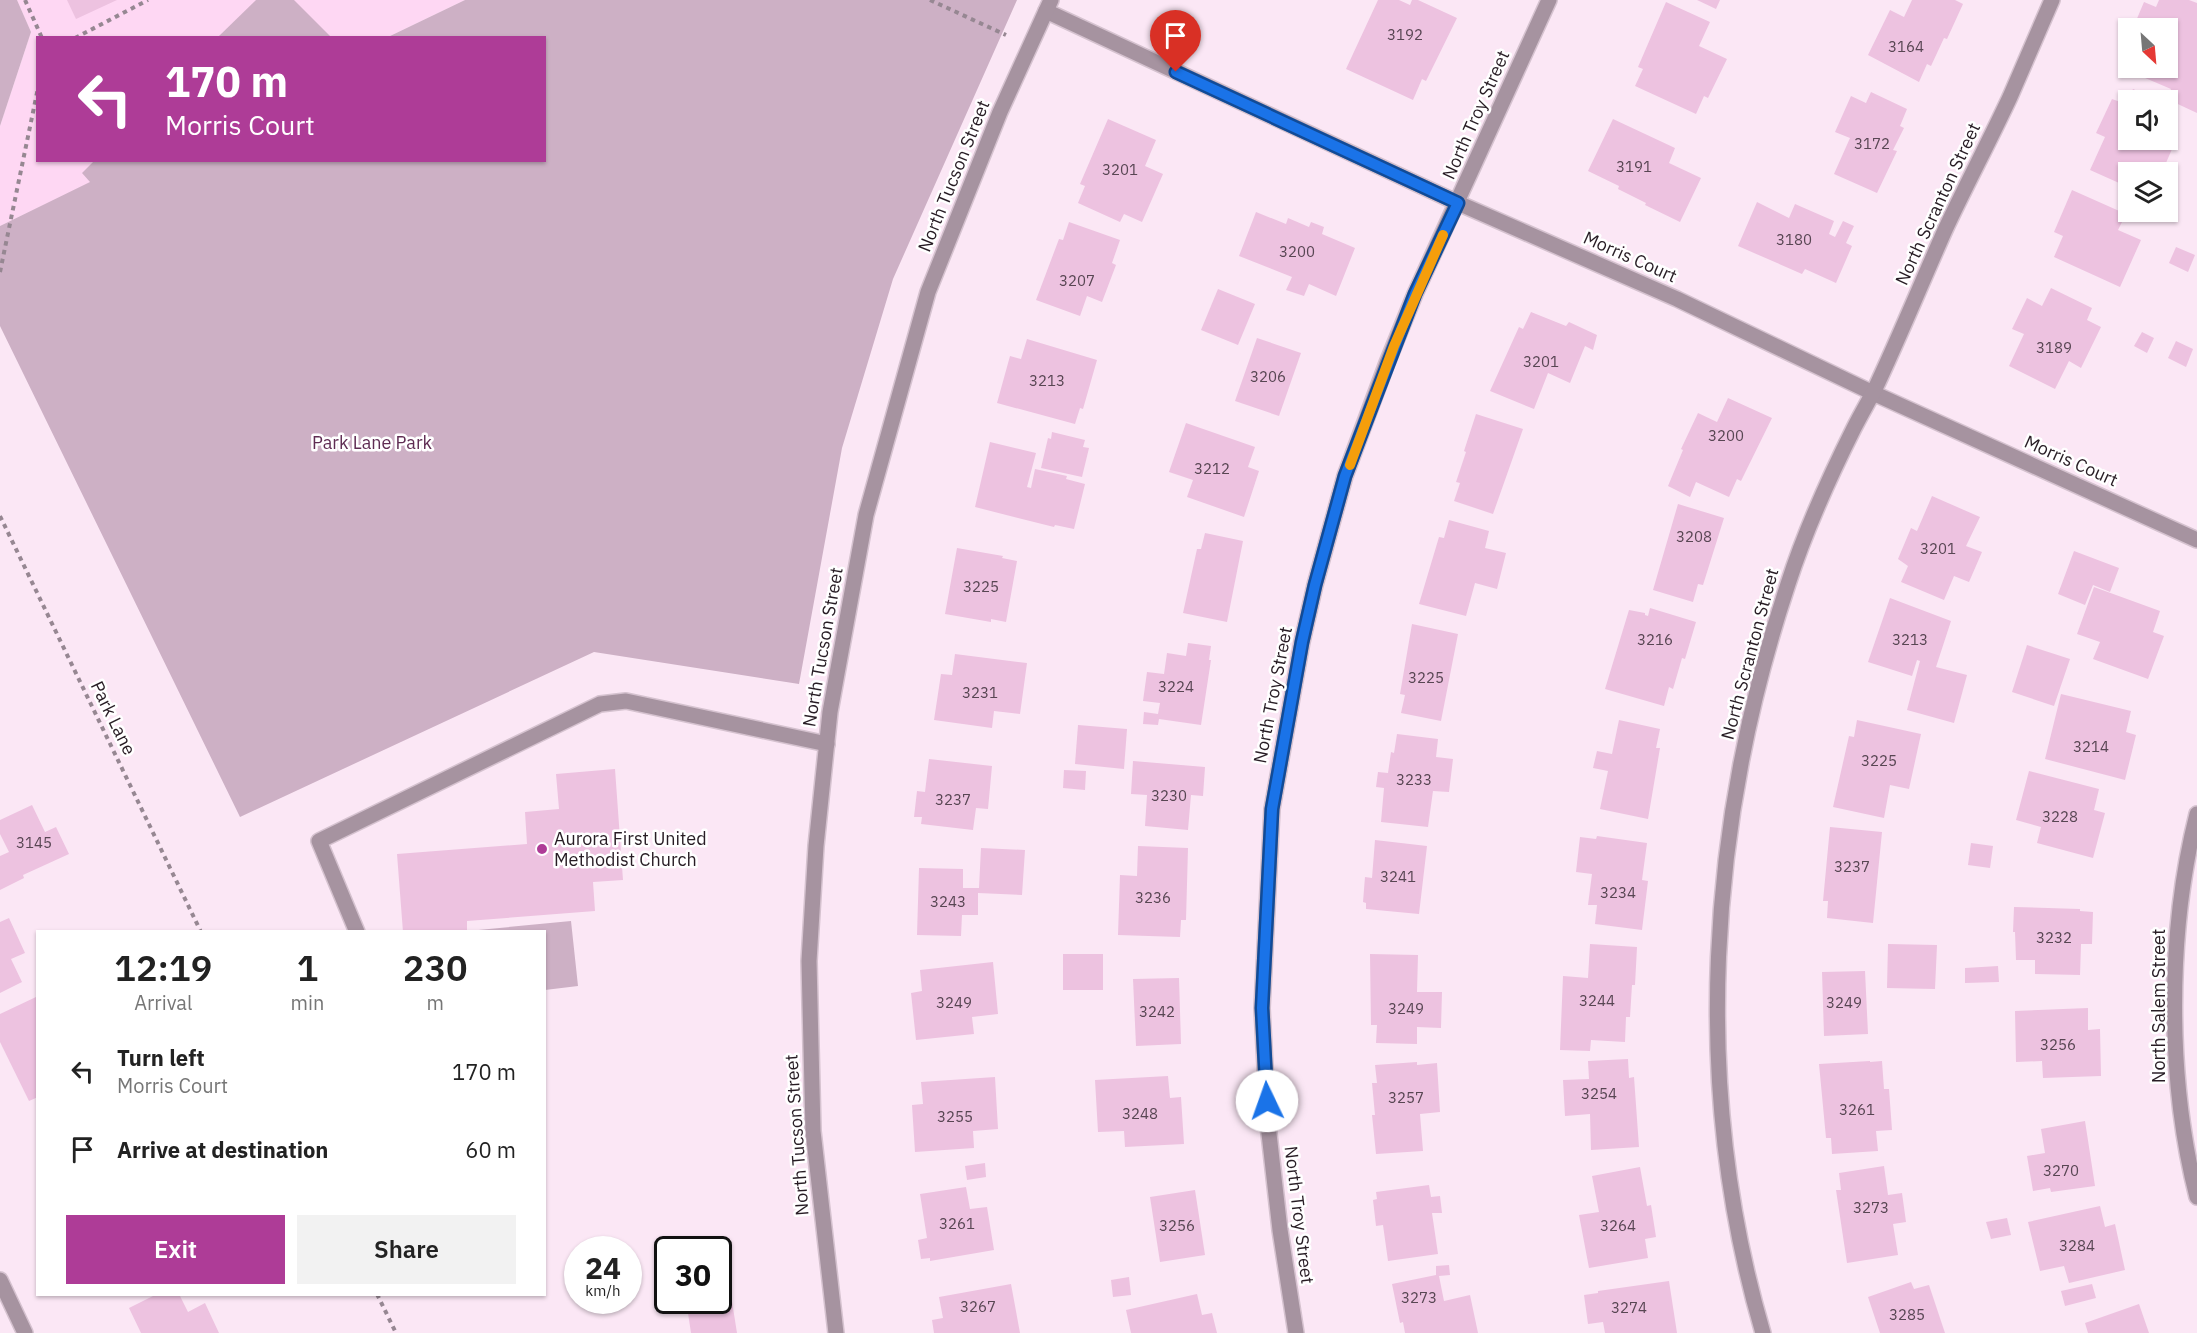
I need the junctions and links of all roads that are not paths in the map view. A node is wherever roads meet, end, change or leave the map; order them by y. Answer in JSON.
{"nodes":[{"id":1,"x":1549,"y":0,"type":"edge"},
{"id":2,"x":2052,"y":0,"type":"edge"},
{"id":3,"x":1049,"y":6,"type":"edge"},
{"id":4,"x":1458,"y":203,"type":"junction"},
{"id":5,"x":1873,"y":393,"type":"junction"},
{"id":6,"x":2197,"y":540,"type":"edge"},
{"id":7,"x":827,"y":744,"type":"junction"},
{"id":8,"x":2197,"y":814,"type":"edge"},
{"id":9,"x":356,"y":930,"type":"edge"},
{"id":10,"x":2197,"y":1197,"type":"edge"},
{"id":11,"x":0,"y":1280,"type":"edge"},
{"id":12,"x":25,"y":1333,"type":"edge"},
{"id":13,"x":836,"y":1333,"type":"edge"},
{"id":14,"x":1296,"y":1333,"type":"edge"},
{"id":15,"x":1763,"y":1333,"type":"edge"}],
"edges":[{"from":1,"to":4,"type":"street","name":"North Troy Street"},
{"from":2,"to":5,"type":"street","name":"North Scranton Street"},
{"from":3,"to":4,"type":"street","name":"Morris Court"},
{"from":3,"to":7,"type":"street","name":"North Tucson Street"},
{"from":4,"to":5,"type":"street","name":"Morris Court"},
{"from":4,"to":14,"type":"street","name":"North Troy Street"},
{"from":5,"to":6,"type":"street","name":"Morris Court"},
{"from":5,"to":15,"type":"street","name":"North Scranton Street"},
{"from":7,"to":9,"type":"street"},
{"from":7,"to":13,"type":"street","name":"North Tucson Street"},
{"from":8,"to":10,"type":"street","name":"North Salem Street"},
{"from":11,"to":12,"type":"street"}]}
